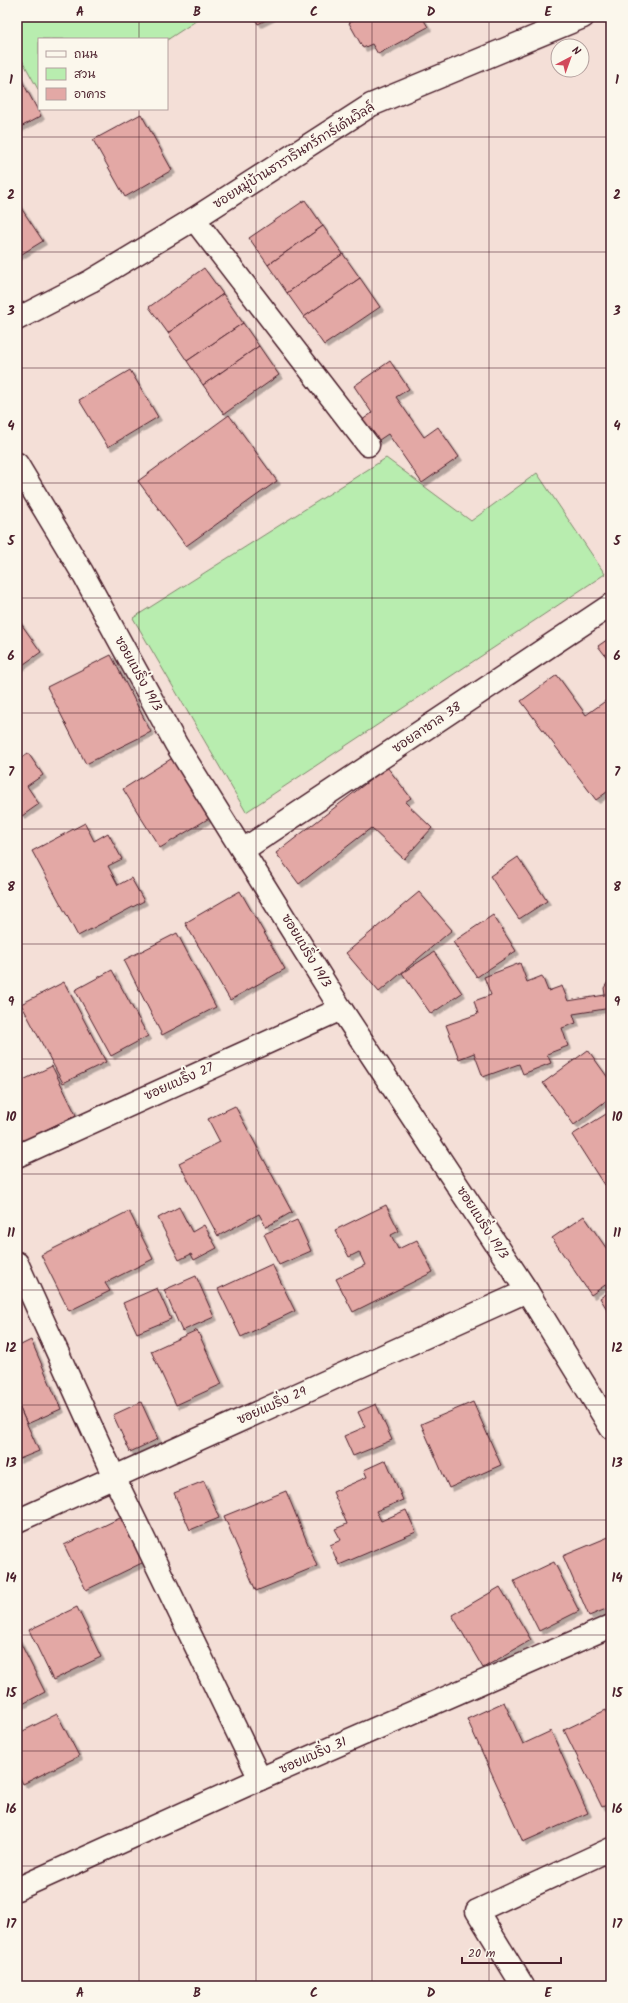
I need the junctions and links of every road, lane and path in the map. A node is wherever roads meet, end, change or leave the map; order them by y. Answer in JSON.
{"nodes":[{"id":1,"x":583,"y":17,"type":"edge"},
{"id":2,"x":194,"y":219,"type":"junction"},
{"id":3,"x":17,"y":319,"type":"edge"},
{"id":4,"x":368,"y":445,"type":"dead end"},
{"id":5,"x":17,"y":464,"type":"edge"},
{"id":6,"x":611,"y":605,"type":"edge"},
{"id":7,"x":243,"y":850,"type":"junction"},
{"id":8,"x":341,"y":1009,"type":"junction"},
{"id":9,"x":17,"y":1156,"type":"edge"},
{"id":10,"x":17,"y":1263,"type":"edge"},
{"id":11,"x":528,"y":1291,"type":"junction"},
{"id":12,"x":611,"y":1428,"type":"edge"},
{"id":13,"x":114,"y":1477,"type":"junction"},
{"id":14,"x":17,"y":1521,"type":"edge"},
{"id":15,"x":611,"y":1626,"type":"edge"},
{"id":16,"x":260,"y":1779,"type":"junction"},
{"id":17,"x":611,"y":1849,"type":"edge"},
{"id":18,"x":17,"y":1889,"type":"edge"},
{"id":19,"x":523,"y":1986,"type":"edge"}],
"edges":[{"from":1,"to":2,"type":"street","name":"ซอยหมู่บ้านธารารินทร์การ์เด้นวิลล์"},
{"from":2,"to":3,"type":"street","name":"ซอยหมู่บ้านธารารินทร์การ์เด้นวิลล์"},
{"from":2,"to":4,"type":"street"},
{"from":5,"to":7,"type":"street","name":"ซอยแบริ่ง 19/3"},
{"from":6,"to":7,"type":"street","name":"ซอยลาซาล 38"},
{"from":7,"to":8,"type":"street","name":"ซอยแบริ่ง 19/3"},
{"from":8,"to":9,"type":"street","name":"ซอยแบริ่ง 27"},
{"from":8,"to":11,"type":"street","name":"ซอยแบริ่ง 19/3"},
{"from":10,"to":13,"type":"street"},
{"from":11,"to":12,"type":"street","name":"ซอยแบริ่ง 19/3"},
{"from":11,"to":13,"type":"street","name":"ซอยแบริ่ง 29"},
{"from":13,"to":14,"type":"street","name":"ซอยแบริ่ง 29"},
{"from":13,"to":16,"type":"street"},
{"from":15,"to":16,"type":"street","name":"ซอยแบริ่ง 31"},
{"from":16,"to":18,"type":"street","name":"ซอยแบริ่ง 31"},
{"from":17,"to":19,"type":"street"}]}
